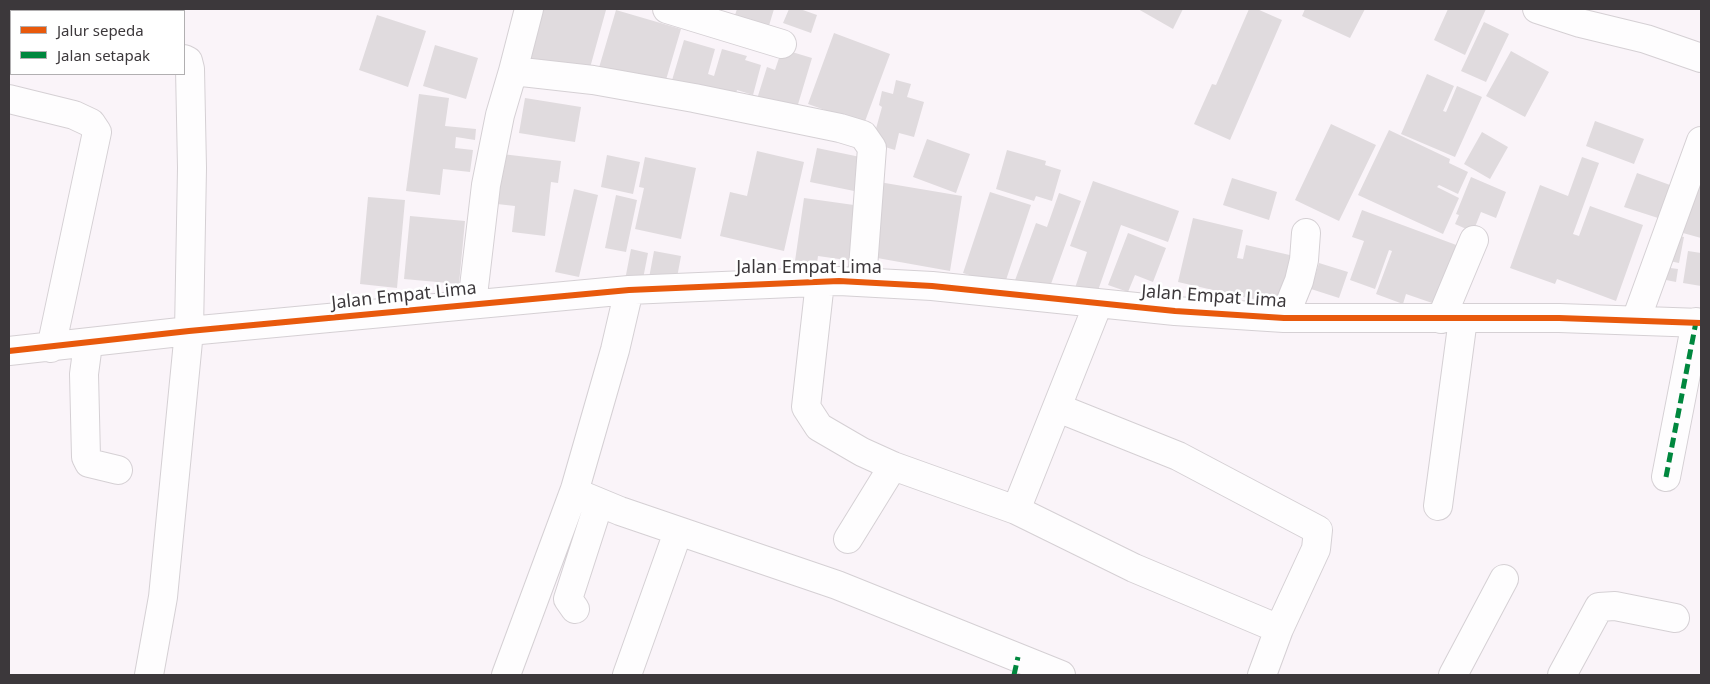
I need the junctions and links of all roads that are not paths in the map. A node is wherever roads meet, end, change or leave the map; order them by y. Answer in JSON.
{"nodes":[{"id":1,"x":529,"y":9,"type":"edge"},
{"id":2,"x":666,"y":9,"type":"edge"},
{"id":3,"x":1537,"y":9,"type":"edge"},
{"id":4,"x":782,"y":44,"type":"dead end"},
{"id":5,"x":1701,"y":58,"type":"edge"},
{"id":6,"x":185,"y":60,"type":"edge"},
{"id":7,"x":513,"y":71,"type":"junction"},
{"id":8,"x":9,"y":99,"type":"edge"},
{"id":9,"x":1701,"y":142,"type":"edge"},
{"id":10,"x":1306,"y":233,"type":"dead end"},
{"id":11,"x":1474,"y":240,"type":"dead end"},
{"id":12,"x":862,"y":281,"type":"junction"},
{"id":13,"x":820,"y":282,"type":"junction"},
{"id":14,"x":629,"y":290,"type":"junction"},
{"id":15,"x":472,"y":304,"type":"junction"},
{"id":16,"x":1098,"y":304,"type":"junction"},
{"id":17,"x":1284,"y":318,"type":"junction"},
{"id":18,"x":1452,"y":319,"type":"junction"},
{"id":19,"x":1636,"y":320,"type":"junction"},
{"id":20,"x":1699,"y":323,"type":"edge"},
{"id":21,"x":189,"y":331,"type":"junction"},
{"id":22,"x":88,"y":344,"type":"junction"},
{"id":23,"x":51,"y":348,"type":"junction"},
{"id":24,"x":9,"y":351,"type":"edge"},
{"id":25,"x":1058,"y":408,"type":"junction"},
{"id":26,"x":893,"y":466,"type":"junction"},
{"id":27,"x":118,"y":470,"type":"dead end"},
{"id":28,"x":1666,"y":477,"type":"dead end"},
{"id":29,"x":574,"y":489,"type":"junction"},
{"id":30,"x":599,"y":503,"type":"junction"},
{"id":31,"x":1438,"y":506,"type":"dead end"},
{"id":32,"x":1016,"y":510,"type":"junction"},
{"id":33,"x":678,"y":532,"type":"junction"},
{"id":34,"x":848,"y":539,"type":"dead end"},
{"id":35,"x":1504,"y":579,"type":"dead end"},
{"id":36,"x":575,"y":609,"type":"dead end"},
{"id":37,"x":1675,"y":618,"type":"dead end"},
{"id":38,"x":1279,"y":629,"type":"junction"},
{"id":39,"x":148,"y":675,"type":"edge"},
{"id":40,"x":506,"y":675,"type":"edge"},
{"id":41,"x":627,"y":675,"type":"edge"},
{"id":42,"x":1061,"y":675,"type":"edge"},
{"id":43,"x":1262,"y":675,"type":"edge"},
{"id":44,"x":1452,"y":675,"type":"edge"},
{"id":45,"x":1562,"y":675,"type":"edge"}],
"edges":[{"from":1,"to":7,"type":"street"},
{"from":2,"to":4,"type":"street"},
{"from":3,"to":5,"type":"street"},
{"from":6,"to":21,"type":"street"},
{"from":7,"to":12,"type":"street"},
{"from":7,"to":15,"type":"street"},
{"from":8,"to":23,"type":"street"},
{"from":9,"to":19,"type":"street"},
{"from":10,"to":17,"type":"street"},
{"from":11,"to":18,"type":"street"},
{"from":12,"to":13,"type":"street","name":"Jalan Empat Lima"},
{"from":12,"to":16,"type":"street","name":"Jalan Empat Lima"},
{"from":13,"to":14,"type":"street","name":"Jalan Empat Lima"},
{"from":13,"to":26,"type":"street"},
{"from":14,"to":15,"type":"street","name":"Jalan Empat Lima"},
{"from":14,"to":29,"type":"street"},
{"from":15,"to":21,"type":"street","name":"Jalan Empat Lima"},
{"from":16,"to":17,"type":"street","name":"Jalan Empat Lima"},
{"from":16,"to":25,"type":"street"},
{"from":17,"to":18,"type":"street","name":"Jalan Empat Lima"},
{"from":18,"to":19,"type":"street","name":"Jalan Empat Lima"},
{"from":18,"to":31,"type":"street"},
{"from":19,"to":20,"type":"street","name":"Jalan Empat Lima"},
{"from":20,"to":28,"type":"street"},
{"from":21,"to":22,"type":"street","name":"Jalan Empat Lima"},
{"from":21,"to":39,"type":"street"},
{"from":22,"to":23,"type":"street","name":"Jalan Empat Lima"},
{"from":22,"to":27,"type":"street"},
{"from":23,"to":24,"type":"street","name":"Jalan Empat Lima"},
{"from":25,"to":32,"type":"street"},
{"from":25,"to":38,"type":"street"},
{"from":26,"to":32,"type":"street"},
{"from":26,"to":34,"type":"street"},
{"from":29,"to":30,"type":"street"},
{"from":29,"to":40,"type":"street"},
{"from":30,"to":33,"type":"street"},
{"from":30,"to":36,"type":"street"},
{"from":32,"to":38,"type":"street"},
{"from":33,"to":41,"type":"street"},
{"from":33,"to":42,"type":"street"},
{"from":35,"to":44,"type":"street"},
{"from":37,"to":45,"type":"street"},
{"from":38,"to":43,"type":"street"}]}
